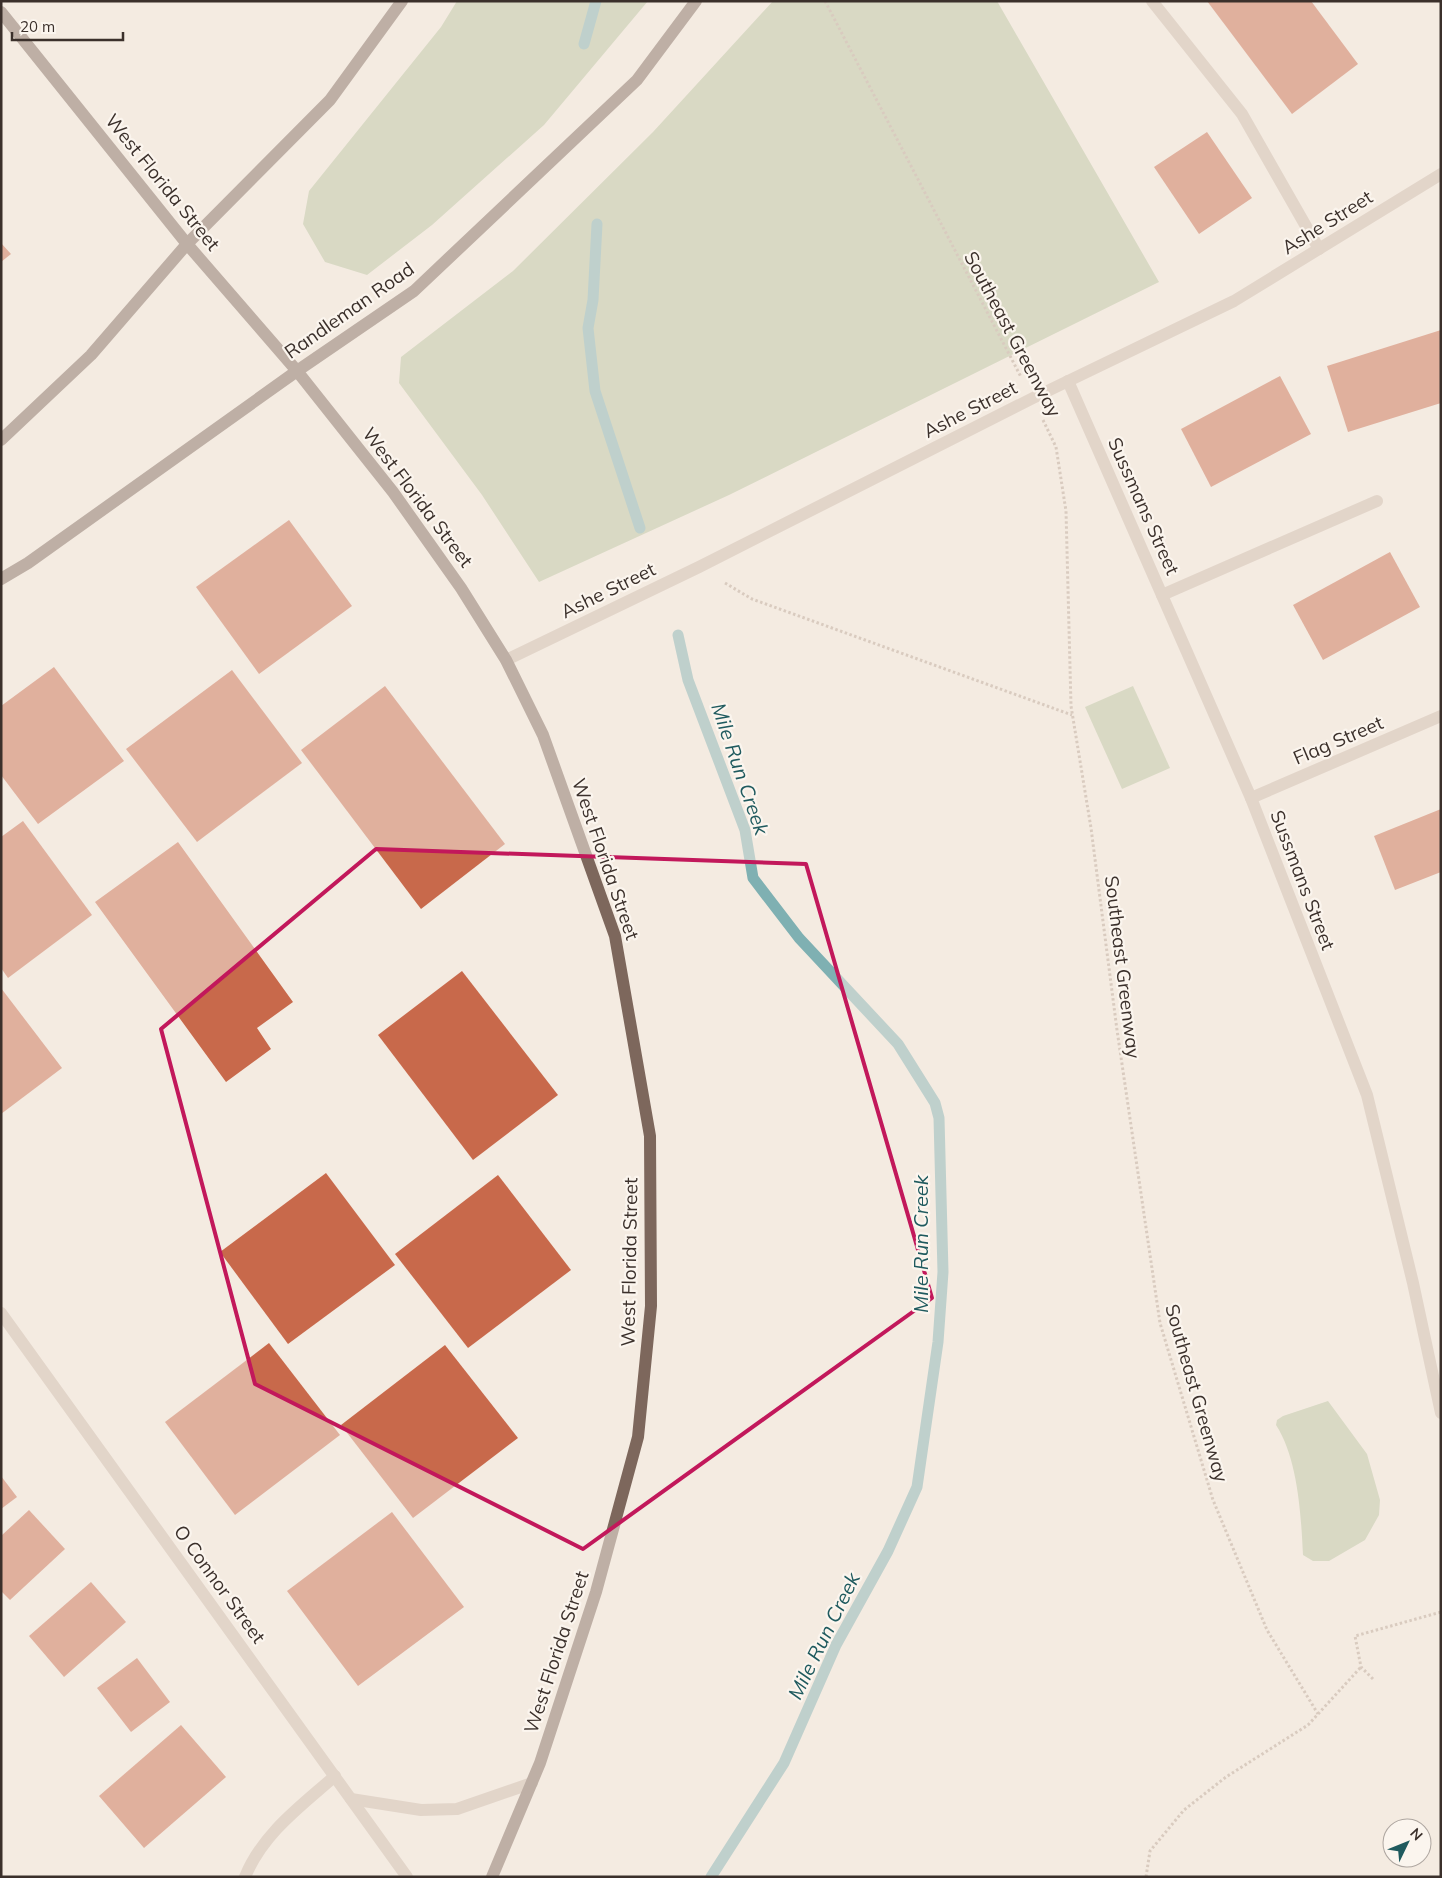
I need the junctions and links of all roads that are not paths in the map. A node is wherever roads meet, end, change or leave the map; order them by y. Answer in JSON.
{"nodes":[{"id":1,"x":402,"y":1,"type":"edge"},
{"id":2,"x":696,"y":1,"type":"edge"},
{"id":3,"x":1152,"y":1,"type":"edge"},
{"id":4,"x":1,"y":12,"type":"edge"},
{"id":5,"x":1440,"y":177,"type":"edge"},
{"id":6,"x":187,"y":244,"type":"junction"},
{"id":7,"x":1319,"y":249,"type":"junction"},
{"id":8,"x":297,"y":371,"type":"junction"},
{"id":9,"x":1068,"y":381,"type":"junction"},
{"id":10,"x":1,"y":440,"type":"edge"},
{"id":11,"x":1377,"y":501,"type":"dead end"},
{"id":12,"x":1,"y":579,"type":"edge"},
{"id":13,"x":1162,"y":595,"type":"junction"},
{"id":14,"x":506,"y":660,"type":"junction"},
{"id":15,"x":1441,"y":716,"type":"edge"},
{"id":16,"x":1251,"y":798,"type":"junction"},
{"id":17,"x":1,"y":1313,"type":"edge"},
{"id":18,"x":1441,"y":1413,"type":"edge"},
{"id":19,"x":335,"y":1776,"type":"junction"},
{"id":20,"x":532,"y":1783,"type":"junction"},
{"id":21,"x":351,"y":1799,"type":"junction"},
{"id":22,"x":245,"y":1877,"type":"edge"},
{"id":23,"x":407,"y":1877,"type":"edge"},
{"id":24,"x":492,"y":1877,"type":"edge"}],
"edges":[{"from":1,"to":6,"type":"main road"},
{"from":2,"to":8,"type":"main road","name":"Randleman Road"},
{"from":3,"to":7,"type":"street"},
{"from":4,"to":6,"type":"main road","name":"West Florida Street"},
{"from":5,"to":7,"type":"street","name":"Ashe Street"},
{"from":6,"to":8,"type":"main road","name":"West Florida Street"},
{"from":6,"to":10,"type":"main road"},
{"from":7,"to":9,"type":"street","name":"Ashe Street"},
{"from":8,"to":12,"type":"main road","name":"Randleman Road"},
{"from":8,"to":14,"type":"main road","name":"West Florida Street"},
{"from":9,"to":13,"type":"street","name":"Sussmans Street"},
{"from":9,"to":14,"type":"street","name":"Ashe Street"},
{"from":11,"to":13,"type":"street"},
{"from":13,"to":16,"type":"street","name":"Sussmans Street"},
{"from":14,"to":20,"type":"main road","name":"West Florida Street"},
{"from":15,"to":16,"type":"street","name":"Flag Street"},
{"from":16,"to":18,"type":"street","name":"Sussmans Street"},
{"from":17,"to":19,"type":"street","name":"O Connor Street"},
{"from":19,"to":21,"type":"street","name":"O Connor Street"},
{"from":19,"to":22,"type":"street"},
{"from":20,"to":21,"type":"street"},
{"from":20,"to":24,"type":"main road","name":"West Florida Street"},
{"from":21,"to":23,"type":"street","name":"O Connor Street"}]}
